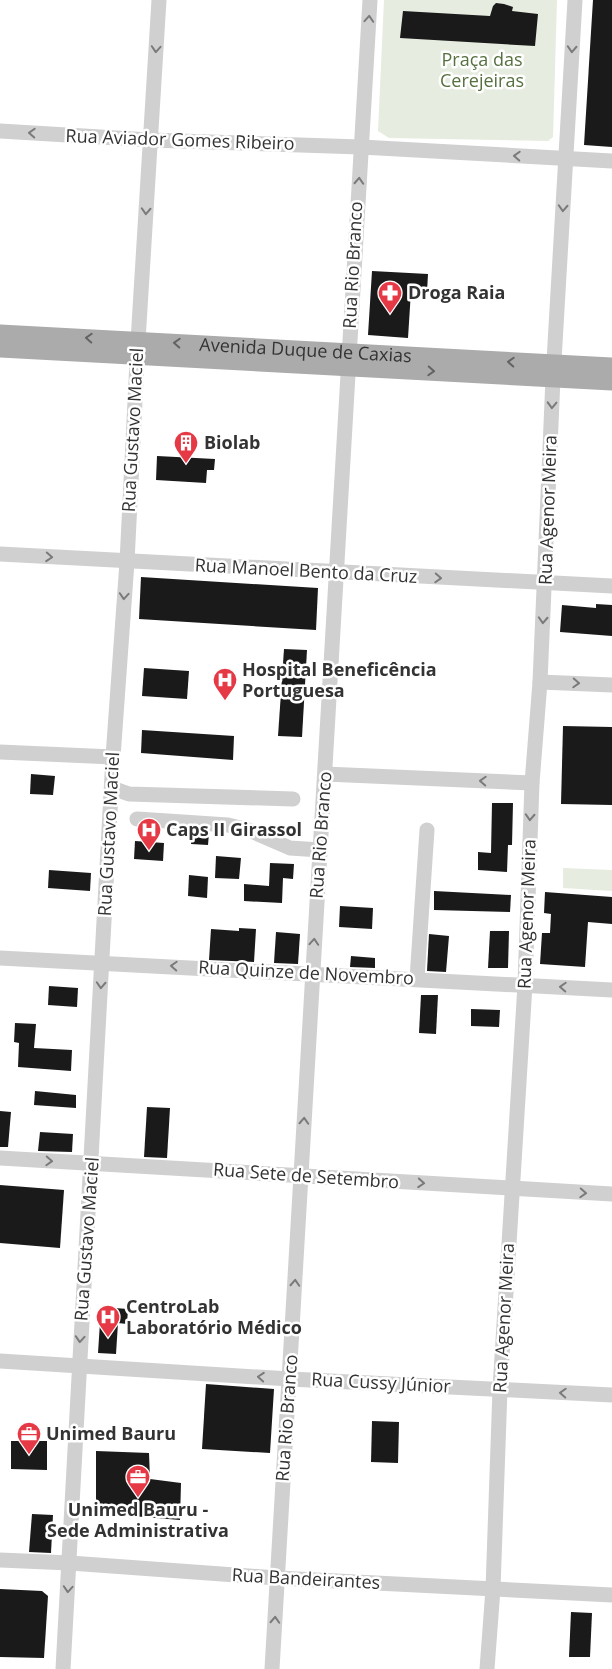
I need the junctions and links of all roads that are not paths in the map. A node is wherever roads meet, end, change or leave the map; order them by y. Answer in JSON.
{"nodes":[{"id":1,"x":159,"y":0,"type":"edge"},
{"id":2,"x":370,"y":0,"type":"edge"},
{"id":3,"x":575,"y":0,"type":"edge"},
{"id":4,"x":0,"y":131,"type":"edge"},
{"id":5,"x":150,"y":140,"type":"junction"},
{"id":6,"x":361,"y":147,"type":"junction"},
{"id":7,"x":566,"y":159,"type":"junction"},
{"id":8,"x":612,"y":161,"type":"edge"},
{"id":9,"x":0,"y":334,"type":"edge"},
{"id":10,"x":0,"y":348,"type":"edge"},
{"id":11,"x":138,"y":348,"type":"junction"},
{"id":12,"x":348,"y":359,"type":"junction"},
{"id":13,"x":612,"y":367,"type":"edge"},
{"id":14,"x":554,"y":371,"type":"junction"},
{"id":15,"x":612,"y":381,"type":"edge"},
{"id":16,"x":0,"y":554,"type":"edge"},
{"id":17,"x":127,"y":562,"type":"junction"},
{"id":18,"x":337,"y":572,"type":"junction"},
{"id":19,"x":545,"y":583,"type":"junction"},
{"id":20,"x":612,"y":586,"type":"edge"},
{"id":21,"x":540,"y":682,"type":"junction"},
{"id":22,"x":612,"y":685,"type":"edge"},
{"id":23,"x":0,"y":752,"type":"edge"},
{"id":24,"x":113,"y":757,"type":"junction"},
{"id":25,"x":325,"y":774,"type":"junction"},
{"id":26,"x":532,"y":783,"type":"junction"},
{"id":27,"x":112,"y":788,"type":"junction"},
{"id":28,"x":293,"y":799,"type":"dead end"},
{"id":29,"x":137,"y":820,"type":"dead end"},
{"id":30,"x":428,"y":830,"type":"dead end"},
{"id":31,"x":320,"y":850,"type":"junction"},
{"id":32,"x":0,"y":958,"type":"edge"},
{"id":33,"x":103,"y":963,"type":"junction"},
{"id":34,"x":312,"y":973,"type":"junction"},
{"id":35,"x":417,"y":979,"type":"junction"},
{"id":36,"x":525,"y":985,"type":"junction"},
{"id":37,"x":612,"y":990,"type":"edge"},
{"id":38,"x":0,"y":1158,"type":"edge"},
{"id":39,"x":91,"y":1163,"type":"junction"},
{"id":40,"x":301,"y":1176,"type":"junction"},
{"id":41,"x":512,"y":1189,"type":"junction"},
{"id":42,"x":612,"y":1194,"type":"edge"},
{"id":43,"x":0,"y":1361,"type":"edge"},
{"id":44,"x":79,"y":1366,"type":"junction"},
{"id":45,"x":290,"y":1379,"type":"junction"},
{"id":46,"x":500,"y":1389,"type":"junction"},
{"id":47,"x":612,"y":1395,"type":"edge"},
{"id":48,"x":0,"y":1560,"type":"edge"},
{"id":49,"x":70,"y":1563,"type":"junction"},
{"id":50,"x":277,"y":1578,"type":"junction"},
{"id":51,"x":493,"y":1589,"type":"junction"},
{"id":52,"x":612,"y":1596,"type":"edge"},
{"id":53,"x":63,"y":1669,"type":"edge"},
{"id":54,"x":272,"y":1669,"type":"edge"},
{"id":55,"x":487,"y":1669,"type":"edge"}],
"edges":[{"from":1,"to":5,"type":"street","name":"Rua Gustavo Maciel","one_way":true},
{"from":6,"to":2,"type":"street","name":"Rua Rio Branco","one_way":true},
{"from":3,"to":7,"type":"street","one_way":true},
{"from":5,"to":4,"type":"street","name":"Rua Aviador Gomes Ribeiro","one_way":true},
{"from":5,"to":6,"type":"street","name":"Rua Aviador Gomes Ribeiro"},
{"from":5,"to":11,"type":"street","name":"Rua Gustavo Maciel","one_way":true},
{"from":7,"to":6,"type":"street","one_way":true},
{"from":12,"to":6,"type":"street","name":"Rua Rio Branco","one_way":true},
{"from":7,"to":8,"type":"street"},
{"from":7,"to":14,"type":"street","name":"Rua Agenor Meira","one_way":true},
{"from":11,"to":9,"type":"main road","name":"Avenida Duque de Caxias","one_way":true},
{"from":10,"to":11,"type":"main road","name":"Avenida Duque de Caxias"},
{"from":11,"to":12,"type":"main road","name":"Avenida Duque de Caxias"},
{"from":11,"to":17,"type":"street","name":"Rua Gustavo Maciel"},
{"from":12,"to":14,"type":"main road","name":"Avenida Duque de Caxias"},
{"from":12,"to":18,"type":"street","name":"Rua Rio Branco"},
{"from":13,"to":14,"type":"main road","name":"Avenida Duque de Caxias"},
{"from":14,"to":15,"type":"main road","name":"Avenida Duque de Caxias"},
{"from":14,"to":19,"type":"street","name":"Rua Agenor Meira","one_way":true},
{"from":16,"to":17,"type":"street","name":"Rua Manoel Bento da Cruz","one_way":true},
{"from":17,"to":18,"type":"street","name":"Rua Manoel Bento da Cruz"},
{"from":17,"to":24,"type":"street","name":"Rua Gustavo Maciel","one_way":true},
{"from":18,"to":19,"type":"street","name":"Rua Manoel Bento da Cruz","one_way":true},
{"from":18,"to":25,"type":"street","name":"Rua Rio Branco"},
{"from":19,"to":20,"type":"street","name":"Rua Manoel Bento da Cruz"},
{"from":19,"to":21,"type":"street","name":"Rua Agenor Meira","one_way":true},
{"from":21,"to":22,"type":"street","one_way":true},
{"from":21,"to":26,"type":"street","name":"Rua Agenor Meira"},
{"from":23,"to":24,"type":"street"},
{"from":24,"to":27,"type":"street","name":"Rua Gustavo Maciel"},
{"from":26,"to":25,"type":"street","one_way":true},
{"from":25,"to":31,"type":"street","name":"Rua Rio Branco"},
{"from":26,"to":36,"type":"street","name":"Rua Agenor Meira","one_way":true},
{"from":27,"to":28,"type":"street"},
{"from":27,"to":33,"type":"street","name":"Rua Gustavo Maciel"},
{"from":29,"to":31,"type":"street"},
{"from":30,"to":35,"type":"street"},
{"from":34,"to":31,"type":"street","name":"Rua Rio Branco","one_way":true},
{"from":32,"to":33,"type":"street","name":"Rua Quinze de Novembro"},
{"from":34,"to":33,"type":"street","name":"Rua Quinze de Novembro","one_way":true},
{"from":33,"to":39,"type":"street","name":"Rua Gustavo Maciel","one_way":true},
{"from":34,"to":35,"type":"street","name":"Rua Quinze de Novembro"},
{"from":40,"to":34,"type":"street","name":"Rua Rio Branco","one_way":true},
{"from":35,"to":36,"type":"street","name":"Rua Quinze de Novembro"},
{"from":37,"to":36,"type":"street","name":"Rua Quinze de Novembro","one_way":true},
{"from":36,"to":41,"type":"street","name":"Rua Agenor Meira"},
{"from":38,"to":39,"type":"street","name":"Rua Sete de Setembro","one_way":true},
{"from":39,"to":40,"type":"street","name":"Rua Sete de Setembro"},
{"from":39,"to":44,"type":"street","name":"Rua Gustavo Maciel","one_way":true},
{"from":40,"to":41,"type":"street","name":"Rua Sete de Setembro","one_way":true},
{"from":45,"to":40,"type":"street","name":"Rua Rio Branco","one_way":true},
{"from":41,"to":42,"type":"street","name":"Rua Sete de Setembro","one_way":true},
{"from":41,"to":46,"type":"street","name":"Rua Agenor Meira"},
{"from":43,"to":44,"type":"street","name":"Rua Cussy Júnior"},
{"from":45,"to":44,"type":"street","name":"Rua Cussy Júnior","one_way":true},
{"from":44,"to":49,"type":"street","name":"Rua Gustavo Maciel"},
{"from":45,"to":46,"type":"street","name":"Rua Cussy Júnior"},
{"from":45,"to":50,"type":"street","name":"Rua Rio Branco"},
{"from":47,"to":46,"type":"street","name":"Rua Cussy Júnior","one_way":true},
{"from":46,"to":51,"type":"street","name":"Rua Agenor Meira"},
{"from":48,"to":49,"type":"street","name":"Rua Bandeirantes"},
{"from":49,"to":50,"type":"street","name":"Rua Bandeirantes"},
{"from":49,"to":53,"type":"street","name":"Rua Gustavo Maciel","one_way":true},
{"from":50,"to":51,"type":"street","name":"Rua Bandeirantes"},
{"from":54,"to":50,"type":"street","name":"Rua Rio Branco","one_way":true},
{"from":51,"to":52,"type":"street","name":"Rua Bandeirantes"},
{"from":51,"to":55,"type":"street","name":"Rua Agenor Meira"}]}
